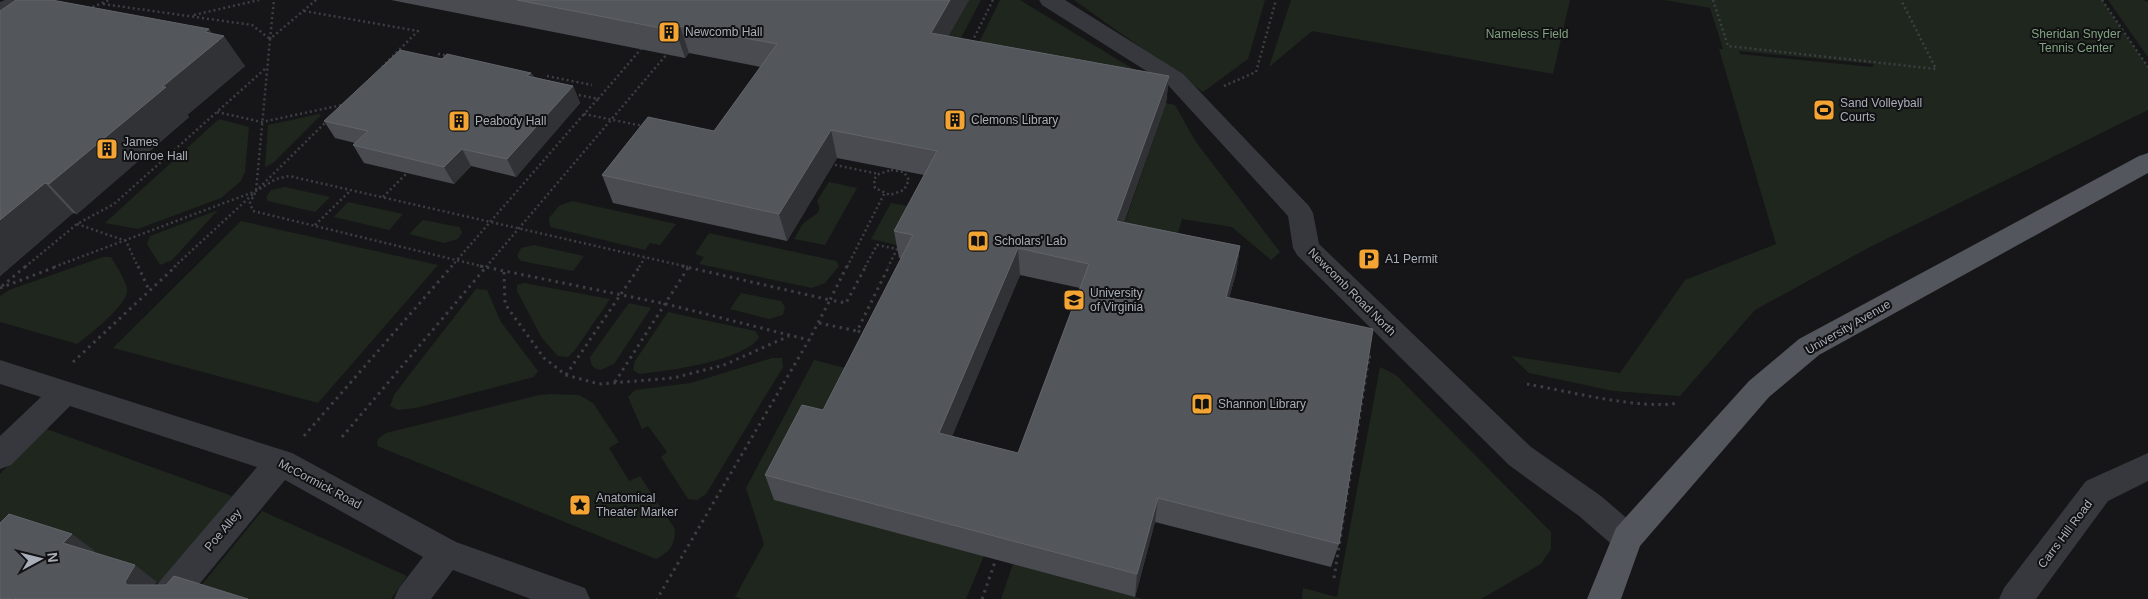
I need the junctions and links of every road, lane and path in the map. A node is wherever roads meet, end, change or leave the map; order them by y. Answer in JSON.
{"nodes":[{"id":1,"x":24,"y":0,"type":"edge"},
{"id":2,"x":108,"y":0,"type":"edge"},
{"id":3,"x":259,"y":0,"type":"edge"},
{"id":4,"x":274,"y":0,"type":"edge"},
{"id":5,"x":316,"y":0,"type":"edge"},
{"id":6,"x":992,"y":0,"type":"edge"},
{"id":7,"x":1050,"y":0,"type":"edge"},
{"id":8,"x":1276,"y":0,"type":"edge"},
{"id":9,"x":1714,"y":0,"type":"edge"},
{"id":10,"x":1901,"y":0,"type":"edge"},
{"id":11,"x":2102,"y":0,"type":"edge"},
{"id":12,"x":103,"y":4,"type":"junction"},
{"id":13,"x":0,"y":10,"type":"edge"},
{"id":14,"x":84,"y":10,"type":"edge"},
{"id":15,"x":303,"y":11,"type":"junction"},
{"id":16,"x":191,"y":16,"type":"junction"},
{"id":17,"x":270,"y":39,"type":"junction"},
{"id":18,"x":641,"y":49,"type":"edge"},
{"id":19,"x":968,"y":49,"type":"edge"},
{"id":20,"x":438,"y":54,"type":"dead end"},
{"id":21,"x":667,"y":54,"type":"edge"},
{"id":22,"x":392,"y":57,"type":"junction"},
{"id":23,"x":454,"y":57,"type":"edge"},
{"id":24,"x":400,"y":59,"type":"edge"},
{"id":25,"x":2148,"y":67,"type":"edge"},
{"id":26,"x":267,"y":68,"type":"junction"},
{"id":27,"x":380,"y":69,"type":"edge"},
{"id":28,"x":547,"y":76,"type":"dead end"},
{"id":29,"x":592,"y":85,"type":"dead end"},
{"id":30,"x":1225,"y":85,"type":"dead end"},
{"id":31,"x":570,"y":93,"type":"edge"},
{"id":32,"x":349,"y":99,"type":"edge"},
{"id":33,"x":598,"y":99,"type":"junction"},
{"id":34,"x":343,"y":105,"type":"junction"},
{"id":35,"x":218,"y":112,"type":"junction"},
{"id":36,"x":336,"y":112,"type":"edge"},
{"id":37,"x":584,"y":114,"type":"junction"},
{"id":38,"x":329,"y":118,"type":"edge"},
{"id":39,"x":611,"y":120,"type":"junction"},
{"id":40,"x":262,"y":122,"type":"junction"},
{"id":41,"x":650,"y":128,"type":"edge"},
{"id":42,"x":2148,"y":162,"type":"edge"},
{"id":43,"x":825,"y":163,"type":"edge"},
{"id":44,"x":407,"y":173,"type":"edge"},
{"id":45,"x":878,"y":174,"type":"junction"},
{"id":46,"x":350,"y":190,"type":"junction"},
{"id":47,"x":256,"y":191,"type":"junction"},
{"id":48,"x":884,"y":194,"type":"junction"},
{"id":49,"x":382,"y":198,"type":"junction"},
{"id":50,"x":490,"y":222,"type":"junction"},
{"id":51,"x":77,"y":224,"type":"junction"},
{"id":52,"x":315,"y":226,"type":"junction"},
{"id":53,"x":518,"y":229,"type":"junction"},
{"id":54,"x":126,"y":240,"type":"junction"},
{"id":55,"x":646,"y":258,"type":"junction"},
{"id":56,"x":457,"y":261,"type":"junction"},
{"id":57,"x":486,"y":267,"type":"junction"},
{"id":58,"x":688,"y":268,"type":"junction"},
{"id":59,"x":504,"y":272,"type":"junction"},
{"id":60,"x":0,"y":287,"type":"edge"},
{"id":61,"x":148,"y":290,"type":"junction"},
{"id":62,"x":620,"y":295,"type":"junction"},
{"id":63,"x":830,"y":300,"type":"junction"},
{"id":64,"x":666,"y":304,"type":"junction"},
{"id":65,"x":819,"y":323,"type":"junction"},
{"id":66,"x":857,"y":331,"type":"junction"},
{"id":67,"x":872,"y":334,"type":"edge"},
{"id":68,"x":790,"y":336,"type":"junction"},
{"id":69,"x":809,"y":340,"type":"junction"},
{"id":70,"x":1375,"y":358,"type":"edge"},
{"id":71,"x":76,"y":359,"type":"dead end"},
{"id":72,"x":0,"y":372,"type":"edge"},
{"id":73,"x":566,"y":375,"type":"junction"},
{"id":74,"x":615,"y":382,"type":"junction"},
{"id":75,"x":1527,"y":384,"type":"dead end"},
{"id":76,"x":65,"y":392,"type":"junction"},
{"id":77,"x":1678,"y":403,"type":"dead end"},
{"id":78,"x":342,"y":437,"type":"dead end"},
{"id":79,"x":0,"y":456,"type":"edge"},
{"id":80,"x":281,"y":462,"type":"junction"},
{"id":81,"x":2148,"y":466,"type":"edge"},
{"id":82,"x":1627,"y":538,"type":"junction"},
{"id":83,"x":446,"y":553,"type":"junction"},
{"id":84,"x":996,"y":559,"type":"edge"},
{"id":85,"x":1334,"y":578,"type":"dead end"},
{"id":86,"x":166,"y":599,"type":"edge"},
{"id":87,"x":412,"y":599,"type":"edge"},
{"id":88,"x":573,"y":599,"type":"edge"},
{"id":89,"x":657,"y":599,"type":"edge"},
{"id":90,"x":982,"y":599,"type":"edge"},
{"id":91,"x":1604,"y":599,"type":"edge"},
{"id":92,"x":2016,"y":599,"type":"edge"}],
"edges":[{"from":1,"to":13,"type":"street"},
{"from":2,"to":12,"type":"path"},
{"from":3,"to":16,"type":"path"},
{"from":4,"to":17,"type":"path"},
{"from":5,"to":15,"type":"path"},
{"from":6,"to":19,"type":"path"},
{"from":7,"to":82,"type":"street","name":"Newcomb Road North"},
{"from":8,"to":30,"type":"path"},
{"from":9,"to":10,"type":"path"},
{"from":11,"to":25,"type":"path"},
{"from":12,"to":14,"type":"path"},
{"from":12,"to":16,"type":"path"},
{"from":15,"to":17,"type":"path"},
{"from":15,"to":22,"type":"path"},
{"from":16,"to":17,"type":"path"},
{"from":17,"to":26,"type":"path"},
{"from":18,"to":33,"type":"path"},
{"from":20,"to":23,"type":"path"},
{"from":21,"to":39,"type":"path"},
{"from":22,"to":24,"type":"path"},
{"from":22,"to":27,"type":"path"},
{"from":26,"to":35,"type":"path"},
{"from":26,"to":40,"type":"path"},
{"from":28,"to":29,"type":"path"},
{"from":31,"to":33,"type":"path"},
{"from":32,"to":34,"type":"path"},
{"from":33,"to":37,"type":"path"},
{"from":34,"to":36,"type":"path"},
{"from":34,"to":40,"type":"path"},
{"from":35,"to":40,"type":"path"},
{"from":35,"to":51,"type":"path"},
{"from":37,"to":39,"type":"path"},
{"from":37,"to":50,"type":"path"},
{"from":38,"to":47,"type":"path"},
{"from":39,"to":41,"type":"path"},
{"from":39,"to":53,"type":"path"},
{"from":40,"to":47,"type":"path"},
{"from":42,"to":82,"type":"main road","name":"University Avenue"},
{"from":43,"to":45,"type":"path"},
{"from":44,"to":49,"type":"path"},
{"from":45,"to":48,"type":"path"},
{"from":45,"to":48,"type":"path"},
{"from":46,"to":47,"type":"path"},
{"from":46,"to":49,"type":"path"},
{"from":46,"to":52,"type":"path"},
{"from":47,"to":52,"type":"path"},
{"from":47,"to":54,"type":"path"},
{"from":47,"to":61,"type":"path"},
{"from":48,"to":63,"type":"path"},
{"from":49,"to":50,"type":"path"},
{"from":50,"to":53,"type":"path"},
{"from":50,"to":56,"type":"path"},
{"from":51,"to":54,"type":"path"},
{"from":51,"to":60,"type":"path"},
{"from":52,"to":56,"type":"path"},
{"from":53,"to":55,"type":"path"},
{"from":53,"to":57,"type":"path"},
{"from":54,"to":60,"type":"path"},
{"from":54,"to":61,"type":"path"},
{"from":55,"to":58,"type":"path"},
{"from":55,"to":62,"type":"path"},
{"from":56,"to":57,"type":"path"},
{"from":56,"to":80,"type":"path"},
{"from":57,"to":59,"type":"path"},
{"from":57,"to":78,"type":"path"},
{"from":58,"to":63,"type":"path"},
{"from":58,"to":64,"type":"path"},
{"from":59,"to":62,"type":"path"},
{"from":59,"to":73,"type":"path"},
{"from":61,"to":71,"type":"path"},
{"from":62,"to":64,"type":"path"},
{"from":62,"to":73,"type":"path"},
{"from":63,"to":65,"type":"path"},
{"from":63,"to":66,"type":"path"},
{"from":64,"to":68,"type":"path"},
{"from":64,"to":74,"type":"path"},
{"from":65,"to":66,"type":"path"},
{"from":65,"to":69,"type":"path"},
{"from":66,"to":67,"type":"path"},
{"from":68,"to":69,"type":"path"},
{"from":68,"to":74,"type":"path"},
{"from":69,"to":89,"type":"path"},
{"from":70,"to":85,"type":"path"},
{"from":72,"to":76,"type":"street","name":"McCormick Road"},
{"from":73,"to":74,"type":"path"},
{"from":75,"to":77,"type":"path"},
{"from":76,"to":79,"type":"street"},
{"from":76,"to":80,"type":"street","name":"McCormick Road"},
{"from":80,"to":83,"type":"street","name":"McCormick Road"},
{"from":80,"to":86,"type":"street","name":"Poe Alley"},
{"from":81,"to":92,"type":"street","name":"Carrs Hill Road"},
{"from":82,"to":91,"type":"main road","name":"University Avenue"},
{"from":83,"to":87,"type":"street"},
{"from":83,"to":88,"type":"street","name":"McCormick Road"},
{"from":84,"to":90,"type":"path"}]}
